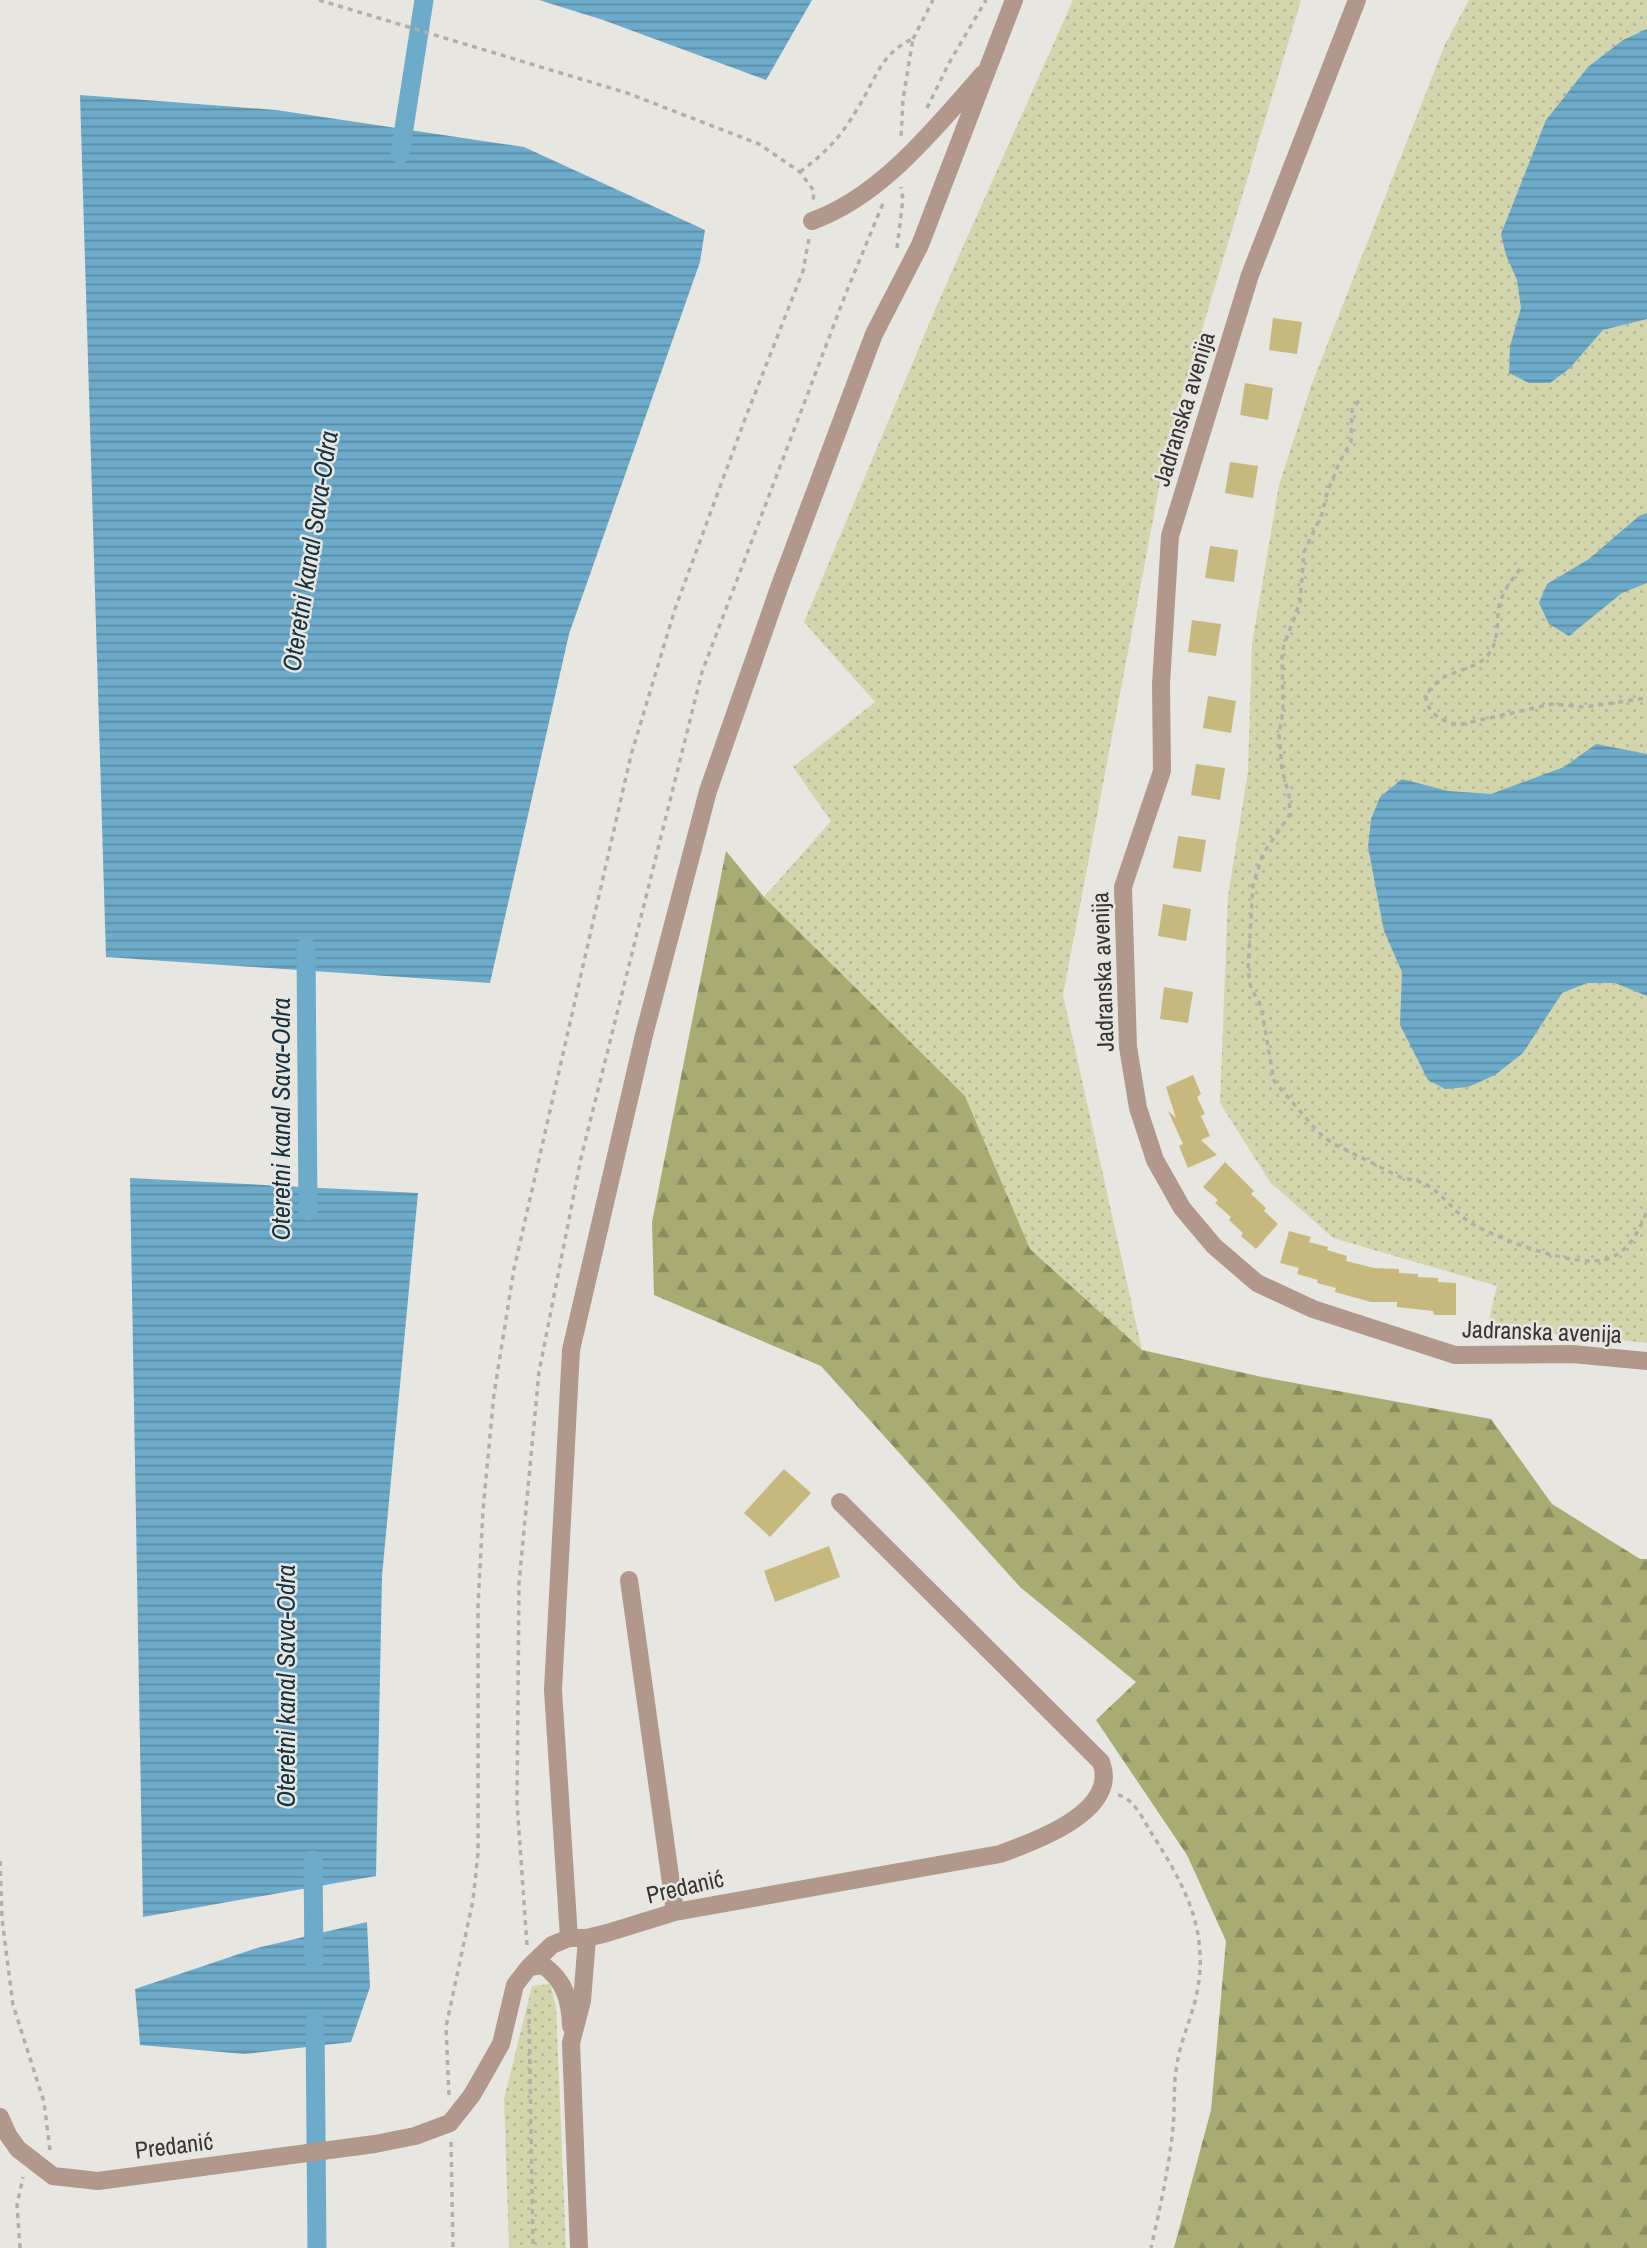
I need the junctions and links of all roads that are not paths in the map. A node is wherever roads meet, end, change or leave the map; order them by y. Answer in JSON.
{"nodes":[{"id":1,"x":1014,"y":0,"type":"edge"},
{"id":2,"x":1357,"y":0,"type":"edge"},
{"id":3,"x":990,"y":66,"type":"junction"},
{"id":4,"x":812,"y":220,"type":"road end"},
{"id":5,"x":1647,"y":1361,"type":"edge"},
{"id":6,"x":840,"y":1502,"type":"dead end"},
{"id":7,"x":629,"y":1580,"type":"dead end"},
{"id":8,"x":675,"y":1912,"type":"junction"},
{"id":9,"x":578,"y":1938,"type":"junction"},
{"id":10,"x":528,"y":1966,"type":"junction"},
{"id":11,"x":571,"y":2043,"type":"junction"},
{"id":12,"x":0,"y":2117,"type":"edge"},
{"id":13,"x":579,"y":2248,"type":"edge"}],
"edges":[{"from":1,"to":3,"type":"street"},
{"from":2,"to":5,"type":"street","name":"Jadranska avenija"},
{"from":3,"to":4,"type":"street"},
{"from":3,"to":9,"type":"street"},
{"from":6,"to":8,"type":"street","name":"Predanić"},
{"from":7,"to":8,"type":"street"},
{"from":8,"to":9,"type":"street","name":"Predanić"},
{"from":9,"to":10,"type":"street","name":"Predanić"},
{"from":9,"to":11,"type":"street"},
{"from":10,"to":11,"type":"street"},
{"from":10,"to":12,"type":"street","name":"Predanić"},
{"from":11,"to":13,"type":"street"}]}
